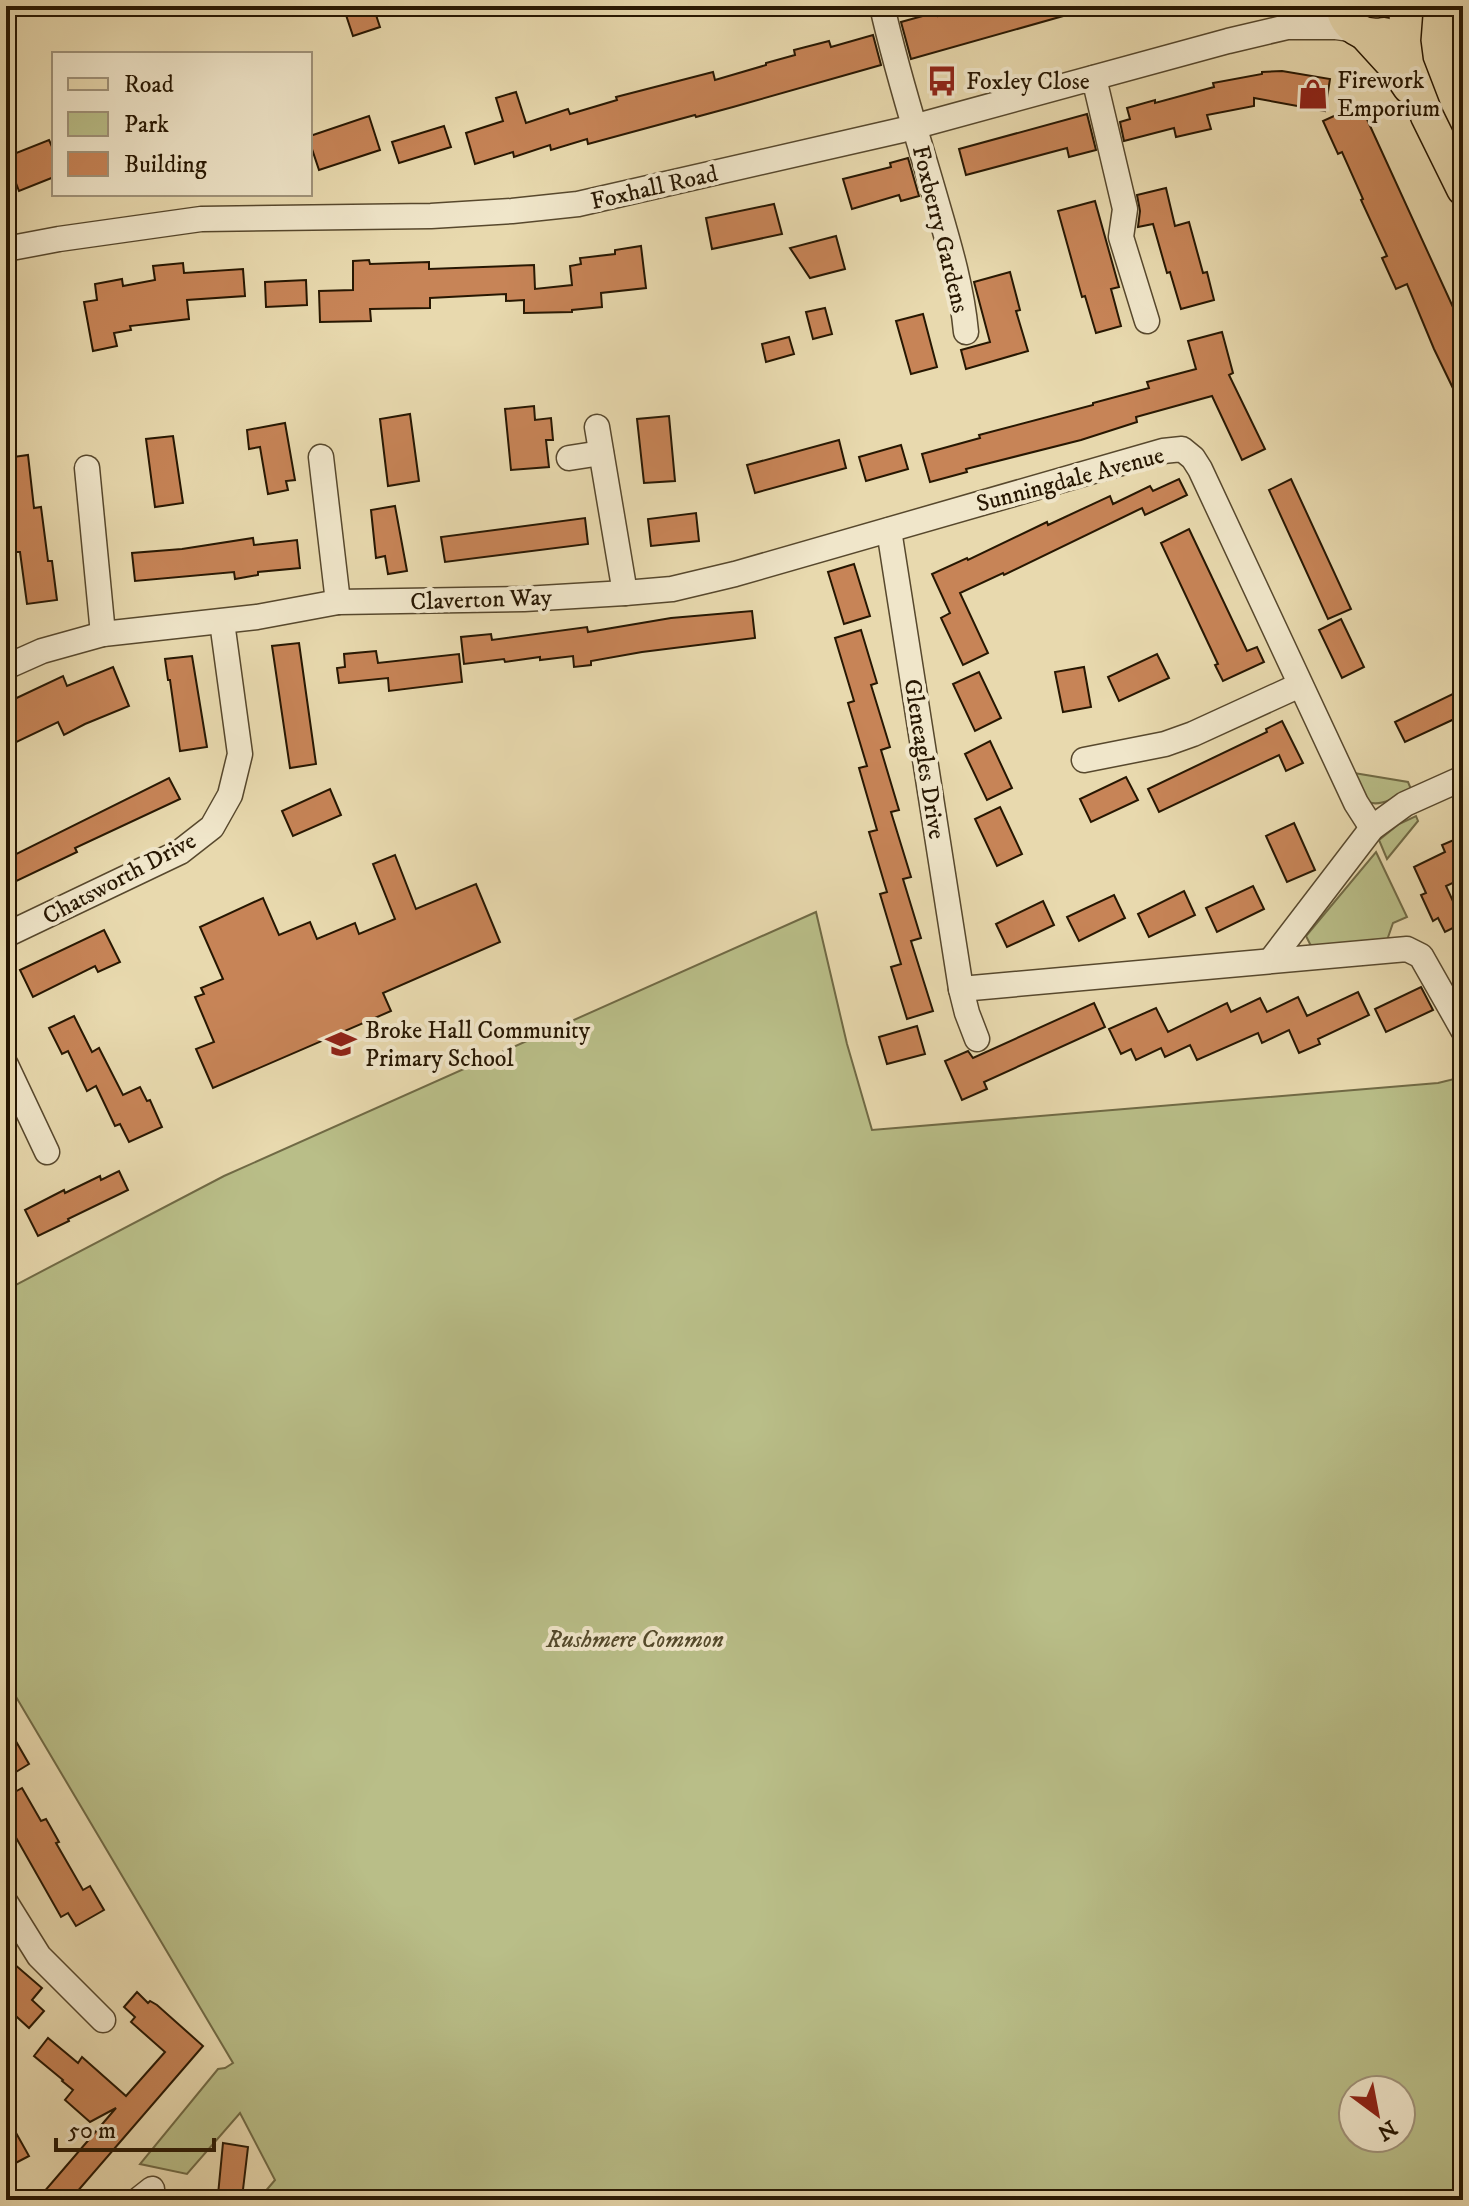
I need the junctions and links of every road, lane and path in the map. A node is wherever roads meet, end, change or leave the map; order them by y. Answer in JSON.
{"nodes":[{"id":1,"x":882,"y":6,"type":"edge"},
{"id":2,"x":1327,"y":6,"type":"edge"},
{"id":3,"x":1408,"y":9,"type":"edge"},
{"id":4,"x":1355,"y":23,"type":"edge"},
{"id":5,"x":1287,"y":27,"type":"junction"},
{"id":6,"x":1094,"y":78,"type":"junction"},
{"id":7,"x":1427,"y":116,"type":"junction"},
{"id":8,"x":915,"y":126,"type":"junction"},
{"id":9,"x":1463,"y":189,"type":"edge"},
{"id":10,"x":6,"y":249,"type":"edge"},
{"id":11,"x":1147,"y":321,"type":"dead end"},
{"id":12,"x":966,"y":332,"type":"dead end"},
{"id":13,"x":597,"y":427,"type":"dead end"},
{"id":14,"x":601,"y":453,"type":"junction"},
{"id":15,"x":321,"y":457,"type":"dead end"},
{"id":16,"x":569,"y":458,"type":"dead end"},
{"id":17,"x":87,"y":468,"type":"dead end"},
{"id":18,"x":889,"y":530,"type":"junction"},
{"id":19,"x":735,"y":574,"type":"joint"},
{"id":20,"x":625,"y":593,"type":"junction"},
{"id":21,"x":338,"y":602,"type":"junction"},
{"id":22,"x":222,"y":622,"type":"junction"},
{"id":23,"x":103,"y":634,"type":"junction"},
{"id":24,"x":6,"y":667,"type":"edge"},
{"id":25,"x":1300,"y":685,"type":"junction"},
{"id":26,"x":1084,"y":760,"type":"dead end"},
{"id":27,"x":1463,"y":778,"type":"edge"},
{"id":28,"x":1372,"y":828,"type":"junction"},
{"id":29,"x":6,"y":935,"type":"edge"},
{"id":30,"x":1271,"y":960,"type":"junction"},
{"id":31,"x":961,"y":989,"type":"junction"},
{"id":32,"x":1463,"y":1030,"type":"edge"},
{"id":33,"x":977,"y":1039,"type":"dead end"},
{"id":34,"x":6,"y":1065,"type":"edge"},
{"id":35,"x":47,"y":1152,"type":"dead end"},
{"id":36,"x":6,"y":1903,"type":"edge"},
{"id":37,"x":103,"y":2020,"type":"dead end"}],
"edges":[{"from":1,"to":8,"type":"street"},
{"from":2,"to":5,"type":"street","name":"Foxhall Road"},
{"from":3,"to":4,"type":"main road"},
{"from":3,"to":7,"type":"main road"},
{"from":4,"to":5,"type":"street","name":"Foxhall Road"},
{"from":4,"to":7,"type":"main road"},
{"from":5,"to":6,"type":"street","name":"Foxhall Road"},
{"from":6,"to":8,"type":"street","name":"Foxhall Road"},
{"from":6,"to":11,"type":"street"},
{"from":7,"to":9,"type":"main road"},
{"from":8,"to":10,"type":"street","name":"Foxhall Road"},
{"from":8,"to":12,"type":"street","name":"Foxberry Gardens"},
{"from":13,"to":14,"type":"street"},
{"from":14,"to":16,"type":"street"},
{"from":14,"to":20,"type":"street"},
{"from":15,"to":21,"type":"street"},
{"from":17,"to":23,"type":"street"},
{"from":18,"to":19,"type":"street","name":"Sunningdale Avenue"},
{"from":18,"to":25,"type":"street","name":"Sunningdale Avenue"},
{"from":18,"to":31,"type":"street","name":"Gleneagles Drive"},
{"from":19,"to":20,"type":"street","name":"Claverton Way"},
{"from":20,"to":21,"type":"street","name":"Claverton Way"},
{"from":21,"to":22,"type":"street","name":"Claverton Way"},
{"from":22,"to":23,"type":"street","name":"Claverton Way"},
{"from":22,"to":29,"type":"street","name":"Chatsworth Drive"},
{"from":23,"to":24,"type":"street","name":"Claverton Way"},
{"from":25,"to":26,"type":"street"},
{"from":25,"to":28,"type":"street","name":"Sunningdale Avenue"},
{"from":27,"to":28,"type":"street"},
{"from":28,"to":30,"type":"street"},
{"from":30,"to":31,"type":"street"},
{"from":30,"to":32,"type":"street"},
{"from":31,"to":33,"type":"street","name":"Gleneagles Drive"},
{"from":34,"to":35,"type":"street"},
{"from":36,"to":37,"type":"street"}]}
